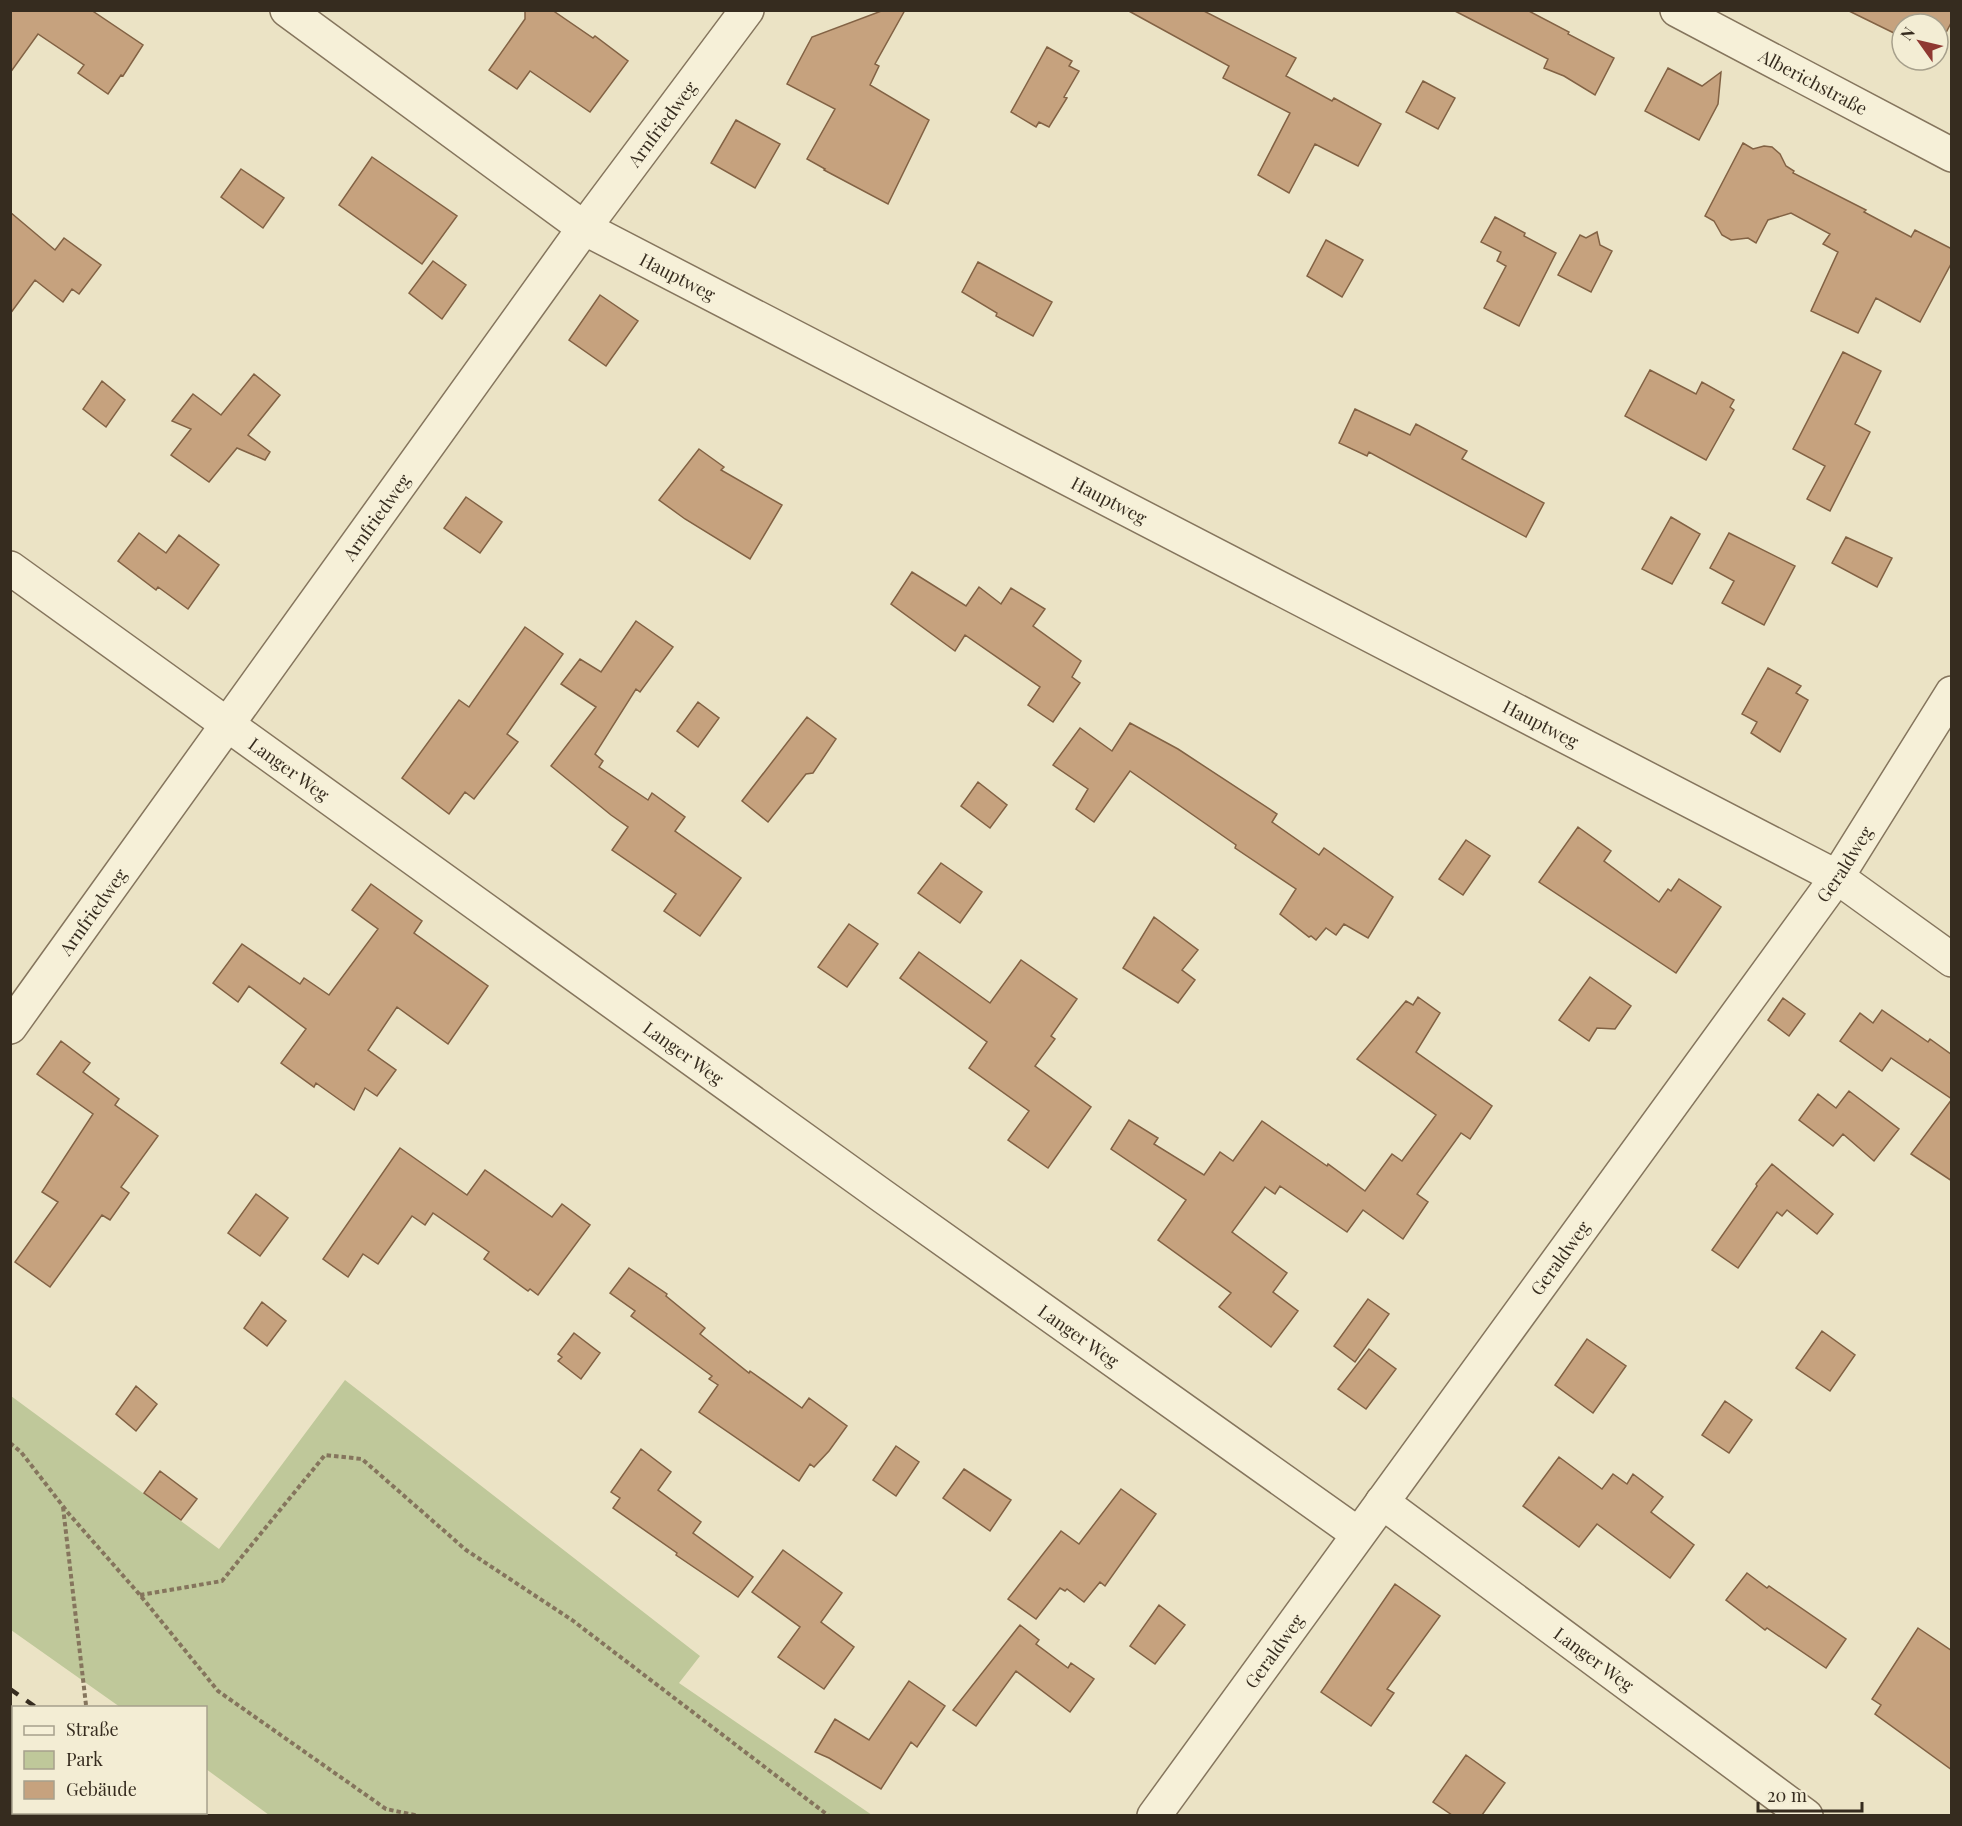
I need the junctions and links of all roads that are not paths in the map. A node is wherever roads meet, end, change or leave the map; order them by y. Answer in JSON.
{"nodes":[{"id":1,"x":287,"y":10,"type":"edge"},
{"id":2,"x":747,"y":10,"type":"edge"},
{"id":3,"x":1677,"y":10,"type":"edge"},
{"id":4,"x":1952,"y":155,"type":"edge"},
{"id":5,"x":584,"y":228,"type":"junction"},
{"id":6,"x":10,"y":568,"type":"edge"},
{"id":7,"x":1952,"y":693,"type":"edge"},
{"id":8,"x":228,"y":725,"type":"junction"},
{"id":9,"x":1837,"y":877,"type":"junction"},
{"id":10,"x":1952,"y":960,"type":"edge"},
{"id":11,"x":10,"y":1027,"type":"edge"},
{"id":12,"x":1382,"y":1502,"type":"junction"},
{"id":13,"x":1358,"y":1534,"type":"junction"},
{"id":14,"x":1154,"y":1815,"type":"edge"},
{"id":15,"x":1806,"y":1815,"type":"edge"}],
"edges":[{"from":1,"to":5,"type":"street","name":"Hauptweg"},
{"from":2,"to":5,"type":"street","name":"Arnfriedweg"},
{"from":3,"to":4,"type":"street","name":"Alberichstraße"},
{"from":5,"to":8,"type":"street","name":"Arnfriedweg"},
{"from":5,"to":9,"type":"street","name":"Hauptweg"},
{"from":6,"to":8,"type":"street","name":"Langer Weg"},
{"from":7,"to":9,"type":"street","name":"Geraldweg"},
{"from":8,"to":11,"type":"street","name":"Arnfriedweg"},
{"from":8,"to":13,"type":"street","name":"Langer Weg"},
{"from":9,"to":10,"type":"street","name":"Hauptweg"},
{"from":9,"to":12,"type":"street","name":"Geraldweg"},
{"from":12,"to":13,"type":"street","name":"Geraldweg"},
{"from":12,"to":15,"type":"street","name":"Langer Weg"},
{"from":13,"to":14,"type":"street","name":"Geraldweg"}]}
